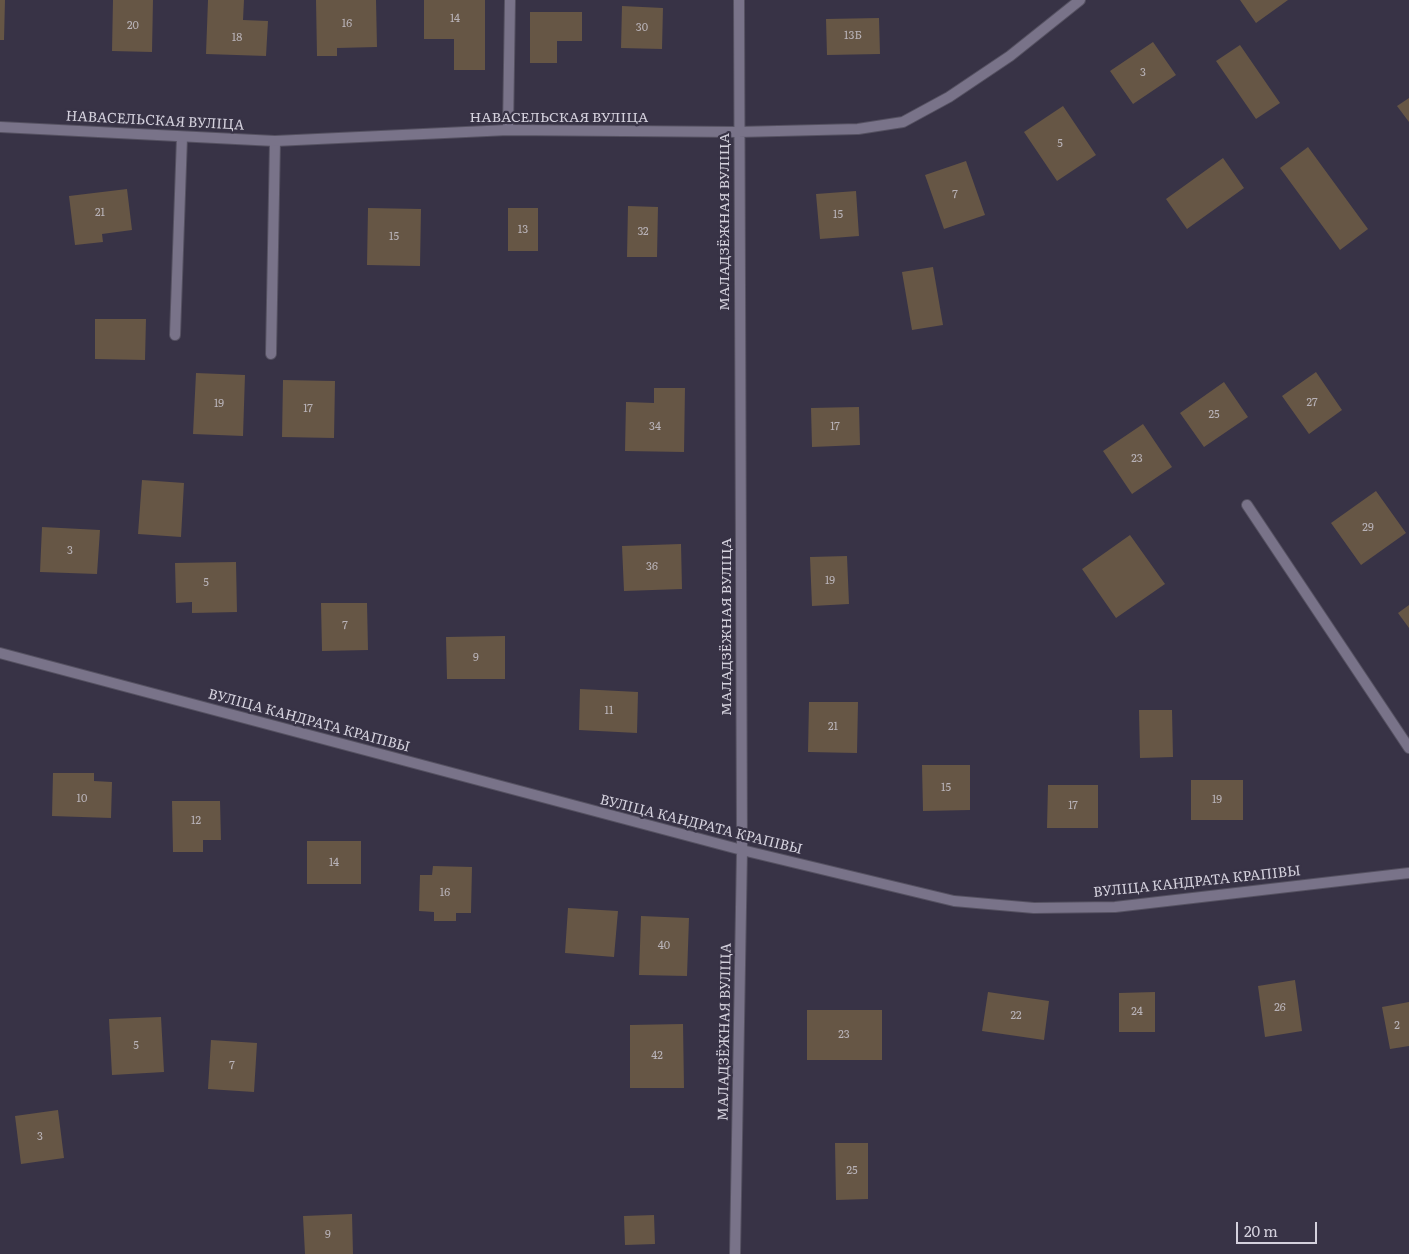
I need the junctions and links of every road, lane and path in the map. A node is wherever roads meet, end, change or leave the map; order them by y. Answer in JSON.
{"nodes":[{"id":1,"x":510,"y":0,"type":"edge"},
{"id":2,"x":739,"y":0,"type":"edge"},
{"id":3,"x":1080,"y":0,"type":"edge"},
{"id":4,"x":0,"y":127,"type":"edge"},
{"id":5,"x":508,"y":130,"type":"junction"},
{"id":6,"x":738,"y":132,"type":"junction"},
{"id":7,"x":182,"y":137,"type":"junction"},
{"id":8,"x":275,"y":141,"type":"junction"},
{"id":9,"x":175,"y":336,"type":"dead end"},
{"id":10,"x":271,"y":354,"type":"dead end"},
{"id":11,"x":1246,"y":506,"type":"dead end"},
{"id":12,"x":0,"y":653,"type":"edge"},
{"id":13,"x":1409,"y":748,"type":"edge"},
{"id":14,"x":742,"y":850,"type":"junction"},
{"id":15,"x":1409,"y":873,"type":"edge"},
{"id":16,"x":735,"y":1254,"type":"edge"}],
"edges":[{"from":1,"to":5,"type":"street"},
{"from":2,"to":6,"type":"street","name":"МАЛАДЗЁЖНАЯ ВУЛІЦА"},
{"from":3,"to":6,"type":"street","name":"НАВАСЕЛЬСКАЯ ВУЛІЦА"},
{"from":4,"to":7,"type":"street","name":"НАВАСЕЛЬСКАЯ ВУЛІЦА"},
{"from":5,"to":6,"type":"street","name":"НАВАСЕЛЬСКАЯ ВУЛІЦА"},
{"from":5,"to":8,"type":"street","name":"НАВАСЕЛЬСКАЯ ВУЛІЦА"},
{"from":6,"to":14,"type":"street","name":"МАЛАДЗЁЖНАЯ ВУЛІЦА"},
{"from":7,"to":8,"type":"street","name":"НАВАСЕЛЬСКАЯ ВУЛІЦА"},
{"from":7,"to":9,"type":"street"},
{"from":8,"to":10,"type":"street"},
{"from":11,"to":13,"type":"street"},
{"from":12,"to":14,"type":"street","name":"ВУЛІЦА КАНДРАТА КРАПІВЫ"},
{"from":14,"to":15,"type":"street","name":"ВУЛІЦА КАНДРАТА КРАПІВЫ"},
{"from":14,"to":16,"type":"street","name":"МАЛАДЗЁЖНАЯ ВУЛІЦА"}]}
